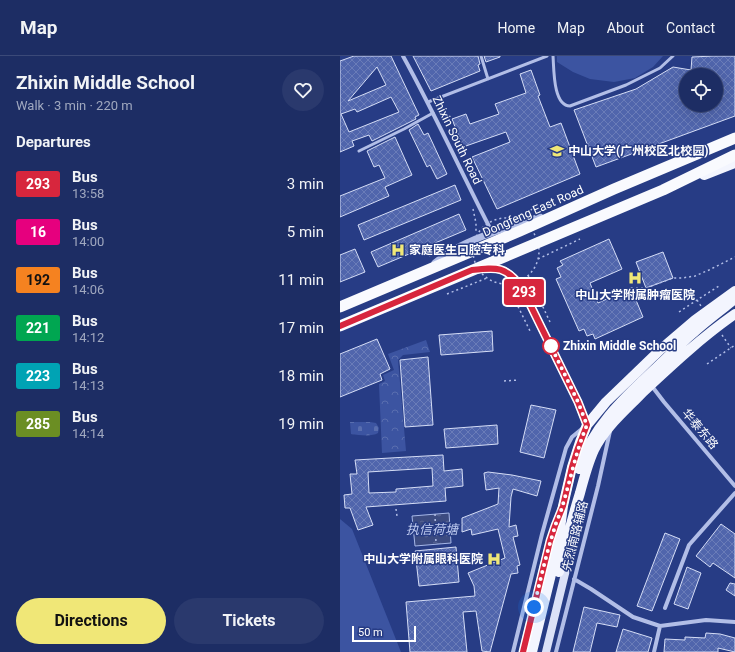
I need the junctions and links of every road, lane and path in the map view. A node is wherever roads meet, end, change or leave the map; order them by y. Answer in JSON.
{"nodes":[{"id":1,"x":403,"y":56,"type":"edge"},
{"id":2,"x":480,"y":56,"type":"edge"},
{"id":3,"x":547,"y":56,"type":"edge"},
{"id":4,"x":553,"y":56,"type":"edge"},
{"id":5,"x":673,"y":56,"type":"edge"},
{"id":6,"x":488,"y":79,"type":"junction"},
{"id":7,"x":428,"y":102,"type":"junction"},
{"id":8,"x":433,"y":113,"type":"junction"},
{"id":9,"x":735,"y":138,"type":"edge"},
{"id":10,"x":359,"y":151,"type":"dead end"},
{"id":11,"x":735,"y":155,"type":"edge"},
{"id":12,"x":735,"y":163,"type":"edge"},
{"id":13,"x":663,"y":190,"type":"junction"},
{"id":14,"x":553,"y":200,"type":"dead end"},
{"id":15,"x":583,"y":204,"type":"junction"},
{"id":16,"x":526,"y":213,"type":"dead end"},
{"id":17,"x":519,"y":216,"type":"dead end"},
{"id":18,"x":512,"y":219,"type":"dead end"},
{"id":19,"x":492,"y":232,"type":"junction"},
{"id":20,"x":580,"y":239,"type":"dead end"},
{"id":21,"x":735,"y":257,"type":"edge"},
{"id":22,"x":538,"y":259,"type":"dead end"},
{"id":23,"x":472,"y":270,"type":"junction"},
{"id":24,"x":418,"y":274,"type":"junction"},
{"id":25,"x":528,"y":275,"type":"dead end"},
{"id":26,"x":487,"y":278,"type":"dead end"},
{"id":27,"x":507,"y":284,"type":"dead end"},
{"id":28,"x":719,"y":286,"type":"dead end"},
{"id":29,"x":631,"y":288,"type":"dead end"},
{"id":30,"x":735,"y":291,"type":"edge"},
{"id":31,"x":447,"y":294,"type":"dead end"},
{"id":32,"x":735,"y":299,"type":"edge"},
{"id":33,"x":340,"y":307,"type":"edge"},
{"id":34,"x":679,"y":312,"type":"dead end"},
{"id":35,"x":735,"y":314,"type":"edge"},
{"id":36,"x":550,"y":322,"type":"dead end"},
{"id":37,"x":340,"y":326,"type":"edge"},
{"id":38,"x":530,"y":331,"type":"dead end"},
{"id":39,"x":735,"y":345,"type":"edge"},
{"id":40,"x":707,"y":364,"type":"dead end"},
{"id":41,"x":519,"y":380,"type":"dead end"},
{"id":42,"x":504,"y":381,"type":"dead end"},
{"id":43,"x":651,"y":385,"type":"junction"},
{"id":44,"x":587,"y":425,"type":"junction"},
{"id":45,"x":611,"y":425,"type":"junction"},
{"id":46,"x":735,"y":486,"type":"edge"},
{"id":47,"x":735,"y":492,"type":"edge"},
{"id":48,"x":563,"y":506,"type":"junction"},
{"id":49,"x":396,"y":509,"type":"dead end"},
{"id":50,"x":435,"y":514,"type":"dead end"},
{"id":51,"x":397,"y":516,"type":"dead end"},
{"id":52,"x":573,"y":516,"type":"junction"},
{"id":53,"x":559,"y":536,"type":"junction"},
{"id":54,"x":436,"y":544,"type":"dead end"},
{"id":55,"x":574,"y":579,"type":"junction"},
{"id":56,"x":665,"y":608,"type":"dead end"},
{"id":57,"x":546,"y":610,"type":"junction"},
{"id":58,"x":735,"y":622,"type":"edge"},
{"id":59,"x":660,"y":626,"type":"junction"},
{"id":60,"x":513,"y":652,"type":"edge"},
{"id":61,"x":523,"y":652,"type":"edge"},
{"id":62,"x":532,"y":652,"type":"edge"},
{"id":63,"x":539,"y":652,"type":"edge"},
{"id":64,"x":546,"y":652,"type":"edge"},
{"id":65,"x":556,"y":652,"type":"edge"},
{"id":66,"x":654,"y":652,"type":"edge"}],
"edges":[{"from":1,"to":7,"type":"street","name":"Zhixin South Road"},
{"from":2,"to":6,"type":"lane"},
{"from":3,"to":6,"type":"lane"},
{"from":4,"to":5,"type":"lane"},
{"from":6,"to":7,"type":"lane"},
{"from":7,"to":8,"type":"street","name":"Zhixin South Road"},
{"from":8,"to":10,"type":"lane"},
{"from":8,"to":19,"type":"street","name":"Zhixin South Road"},
{"from":9,"to":15,"type":"highway","name":"Dongfeng East Road"},
{"from":11,"to":13,"type":"highway"},
{"from":12,"to":13,"type":"main road"},
{"from":13,"to":23,"type":"highway"},
{"from":14,"to":16,"type":"path"},
{"from":15,"to":19,"type":"street"},
{"from":15,"to":24,"type":"highway","name":"Dongfeng East Road"},
{"from":17,"to":18,"type":"path"},
{"from":19,"to":24,"type":"street"},
{"from":20,"to":22,"type":"path"},
{"from":21,"to":29,"type":"path"},
{"from":23,"to":37,"type":"highway"},
{"from":23,"to":44,"type":"main road"},
{"from":24,"to":33,"type":"highway","name":"Dongfeng East Road"},
{"from":25,"to":36,"type":"path"},
{"from":26,"to":31,"type":"path"},
{"from":27,"to":38,"type":"path"},
{"from":28,"to":34,"type":"path"},
{"from":30,"to":44,"type":"main road"},
{"from":32,"to":53,"type":"main road"},
{"from":35,"to":43,"type":"main road"},
{"from":39,"to":40,"type":"path"},
{"from":41,"to":42,"type":"path"},
{"from":43,"to":45,"type":"main road"},
{"from":43,"to":46,"type":"street","name":"华泰东路"},
{"from":44,"to":48,"type":"main road"},
{"from":44,"to":60,"type":"street"},
{"from":45,"to":52,"type":"main road"},
{"from":45,"to":55,"type":"street","name":"先烈南路辅路"},
{"from":47,"to":56,"type":"street"},
{"from":48,"to":53,"type":"main road"},
{"from":48,"to":61,"type":"main road"},
{"from":49,"to":51,"type":"path"},
{"from":50,"to":54,"type":"path"},
{"from":52,"to":57,"type":"main road"},
{"from":52,"to":64,"type":"main road"},
{"from":53,"to":57,"type":"main road"},
{"from":55,"to":59,"type":"street"},
{"from":55,"to":65,"type":"street","name":"先烈南路辅路"},
{"from":57,"to":62,"type":"main road"},
{"from":57,"to":63,"type":"main road"},
{"from":58,"to":59,"type":"street"},
{"from":59,"to":66,"type":"street"}]}
